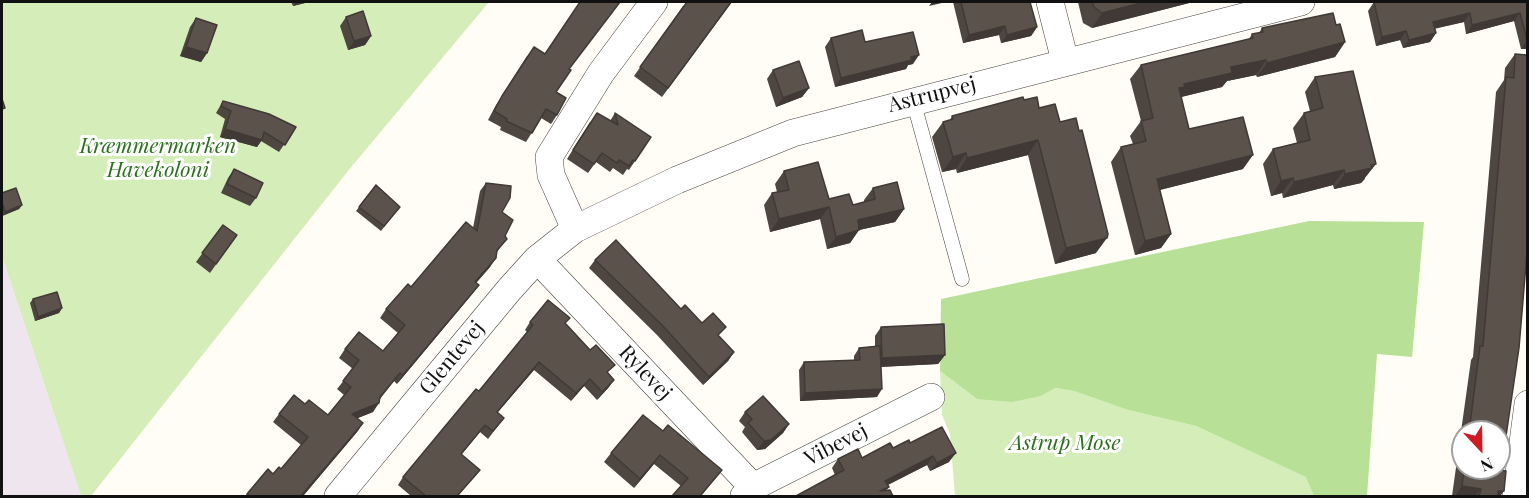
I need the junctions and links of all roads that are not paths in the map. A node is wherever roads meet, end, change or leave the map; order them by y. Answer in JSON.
{"nodes":[{"id":1,"x":654,"y":2,"type":"edge"},
{"id":2,"x":1050,"y":2,"type":"edge"},
{"id":3,"x":1301,"y":2,"type":"edge"},
{"id":4,"x":1273,"y":5,"type":"edge"},
{"id":5,"x":1065,"y":61,"type":"junction"},
{"id":6,"x":913,"y":100,"type":"junction"},
{"id":7,"x":575,"y":229,"type":"junction"},
{"id":8,"x":537,"y":259,"type":"junction"},
{"id":9,"x":962,"y":279,"type":"dead end"},
{"id":10,"x":931,"y":398,"type":"dead end"},
{"id":11,"x":1527,"y":404,"type":"edge"},
{"id":12,"x":749,"y":492,"type":"edge"},
{"id":13,"x":338,"y":496,"type":"edge"},
{"id":14,"x":1516,"y":496,"type":"edge"}],
"edges":[{"from":1,"to":7,"type":"street"},
{"from":2,"to":5,"type":"street"},
{"from":3,"to":4,"type":"street","name":"Astrupvej"},
{"from":4,"to":5,"type":"street","name":"Astrupvej"},
{"from":5,"to":6,"type":"street","name":"Astrupvej"},
{"from":6,"to":7,"type":"street","name":"Astrupvej"},
{"from":6,"to":9,"type":"lane"},
{"from":7,"to":8,"type":"street","name":"Glentevej"},
{"from":8,"to":12,"type":"street","name":"Rylevej"},
{"from":8,"to":13,"type":"street","name":"Glentevej"},
{"from":10,"to":12,"type":"street","name":"Vibevej"},
{"from":11,"to":14,"type":"street"}]}
